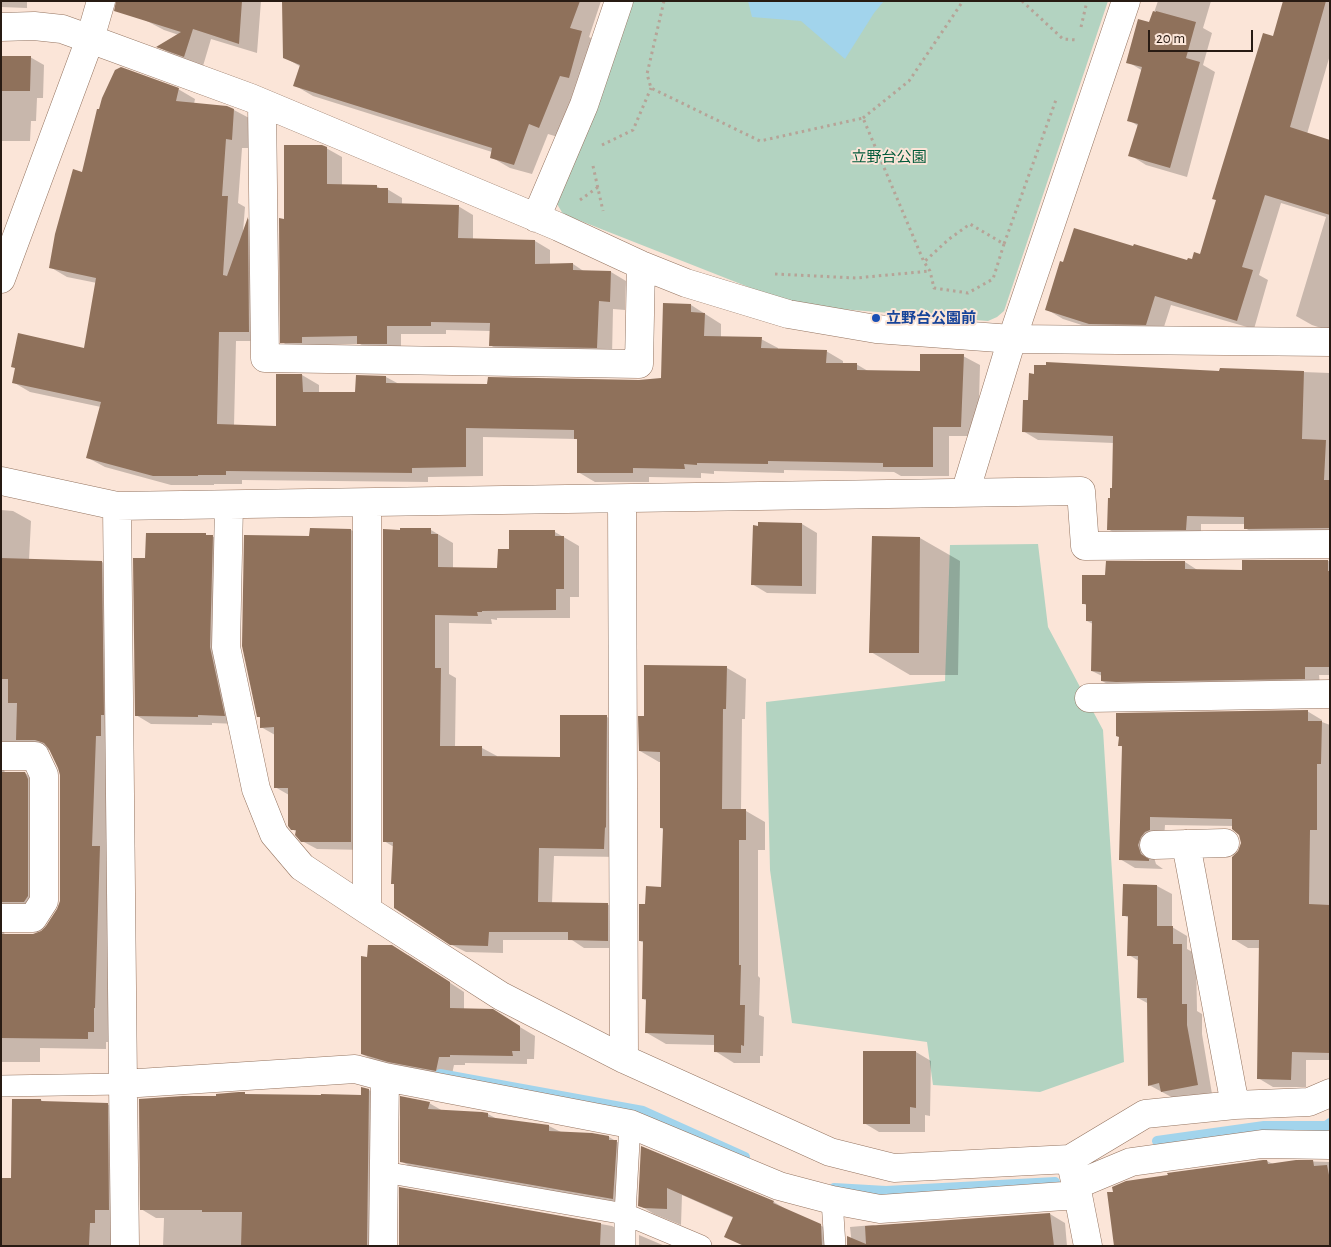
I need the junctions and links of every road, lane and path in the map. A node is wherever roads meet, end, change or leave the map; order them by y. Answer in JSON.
{"nodes":[{"id":1,"x":101,"y":1,"type":"edge"},
{"id":2,"x":619,"y":1,"type":"edge"},
{"id":3,"x":664,"y":1,"type":"edge"},
{"id":4,"x":963,"y":1,"type":"edge"},
{"id":5,"x":1022,"y":1,"type":"edge"},
{"id":6,"x":1087,"y":1,"type":"edge"},
{"id":7,"x":1126,"y":1,"type":"edge"},
{"id":8,"x":1,"y":27,"type":"edge"},
{"id":9,"x":90,"y":39,"type":"junction"},
{"id":10,"x":651,"y":88,"type":"junction"},
{"id":11,"x":1057,"y":96,"type":"dead end"},
{"id":12,"x":262,"y":103,"type":"junction"},
{"id":13,"x":863,"y":118,"type":"junction"},
{"id":14,"x":598,"y":146,"type":"dead end"},
{"id":15,"x":592,"y":160,"type":"dead end"},
{"id":16,"x":604,"y":212,"type":"dead end"},
{"id":17,"x":536,"y":218,"type":"junction"},
{"id":18,"x":1004,"y":244,"type":"junction"},
{"id":19,"x":924,"y":262,"type":"junction"},
{"id":20,"x":641,"y":266,"type":"junction"},
{"id":21,"x":930,"y":271,"type":"junction"},
{"id":22,"x":856,"y":278,"type":"dead end"},
{"id":23,"x":1,"y":279,"type":"edge"},
{"id":24,"x":1012,"y":339,"type":"junction"},
{"id":25,"x":1330,"y":342,"type":"edge"},
{"id":26,"x":1,"y":481,"type":"edge"},
{"id":27,"x":965,"y":493,"type":"junction"},
{"id":28,"x":622,"y":499,"type":"junction"},
{"id":29,"x":367,"y":503,"type":"junction"},
{"id":30,"x":229,"y":505,"type":"junction"},
{"id":31,"x":117,"y":506,"type":"junction"},
{"id":32,"x":1330,"y":544,"type":"edge"},
{"id":33,"x":1330,"y":694,"type":"edge"},
{"id":34,"x":1089,"y":698,"type":"dead end"},
{"id":35,"x":1,"y":756,"type":"edge"},
{"id":36,"x":1225,"y":843,"type":"dead end"},
{"id":37,"x":1186,"y":844,"type":"junction"},
{"id":38,"x":1154,"y":845,"type":"dead end"},
{"id":39,"x":367,"y":910,"type":"junction"},
{"id":40,"x":1,"y":918,"type":"edge"},
{"id":41,"x":624,"y":1059,"type":"junction"},
{"id":42,"x":385,"y":1077,"type":"junction"},
{"id":43,"x":123,"y":1084,"type":"junction"},
{"id":44,"x":1,"y":1086,"type":"edge"},
{"id":45,"x":1330,"y":1093,"type":"edge"},
{"id":46,"x":1234,"y":1105,"type":"junction"},
{"id":47,"x":630,"y":1124,"type":"junction"},
{"id":48,"x":1330,"y":1145,"type":"edge"},
{"id":49,"x":384,"y":1172,"type":"junction"},
{"id":50,"x":1075,"y":1180,"type":"junction"},
{"id":51,"x":832,"y":1200,"type":"junction"},
{"id":52,"x":626,"y":1214,"type":"junction"},
{"id":53,"x":125,"y":1246,"type":"edge"},
{"id":54,"x":383,"y":1246,"type":"edge"},
{"id":55,"x":625,"y":1246,"type":"edge"},
{"id":56,"x":700,"y":1246,"type":"edge"},
{"id":57,"x":835,"y":1246,"type":"edge"},
{"id":58,"x":1088,"y":1246,"type":"edge"}],
"edges":[{"from":1,"to":9,"type":"street"},
{"from":2,"to":17,"type":"street"},
{"from":3,"to":10,"type":"path"},
{"from":4,"to":13,"type":"path"},
{"from":5,"to":6,"type":"path"},
{"from":7,"to":24,"type":"street"},
{"from":8,"to":9,"type":"street"},
{"from":9,"to":12,"type":"street"},
{"from":9,"to":23,"type":"street"},
{"from":10,"to":13,"type":"path"},
{"from":10,"to":14,"type":"path"},
{"from":11,"to":18,"type":"path"},
{"from":12,"to":17,"type":"street"},
{"from":12,"to":20,"type":"street"},
{"from":13,"to":19,"type":"path"},
{"from":15,"to":16,"type":"path"},
{"from":17,"to":20,"type":"street"},
{"from":18,"to":19,"type":"path"},
{"from":18,"to":21,"type":"path"},
{"from":19,"to":21,"type":"path"},
{"from":20,"to":24,"type":"street"},
{"from":21,"to":22,"type":"path"},
{"from":24,"to":25,"type":"street"},
{"from":24,"to":27,"type":"street"},
{"from":26,"to":31,"type":"street"},
{"from":27,"to":28,"type":"street"},
{"from":27,"to":32,"type":"street"},
{"from":28,"to":29,"type":"street"},
{"from":28,"to":41,"type":"street"},
{"from":29,"to":30,"type":"street"},
{"from":29,"to":39,"type":"street"},
{"from":30,"to":31,"type":"street"},
{"from":30,"to":39,"type":"street"},
{"from":31,"to":43,"type":"street"},
{"from":33,"to":34,"type":"street"},
{"from":35,"to":40,"type":"street"},
{"from":36,"to":37,"type":"street"},
{"from":37,"to":38,"type":"street"},
{"from":37,"to":46,"type":"street"},
{"from":39,"to":41,"type":"street"},
{"from":41,"to":50,"type":"street"},
{"from":42,"to":43,"type":"street"},
{"from":42,"to":47,"type":"street"},
{"from":42,"to":49,"type":"street"},
{"from":43,"to":44,"type":"lane"},
{"from":43,"to":53,"type":"street"},
{"from":45,"to":46,"type":"street"},
{"from":46,"to":50,"type":"street"},
{"from":47,"to":51,"type":"street"},
{"from":47,"to":52,"type":"lane"},
{"from":48,"to":50,"type":"street"},
{"from":49,"to":52,"type":"lane"},
{"from":49,"to":54,"type":"street"},
{"from":50,"to":51,"type":"street"},
{"from":50,"to":58,"type":"street"},
{"from":51,"to":57,"type":"lane"},
{"from":52,"to":55,"type":"lane"},
{"from":52,"to":56,"type":"lane"}]}
